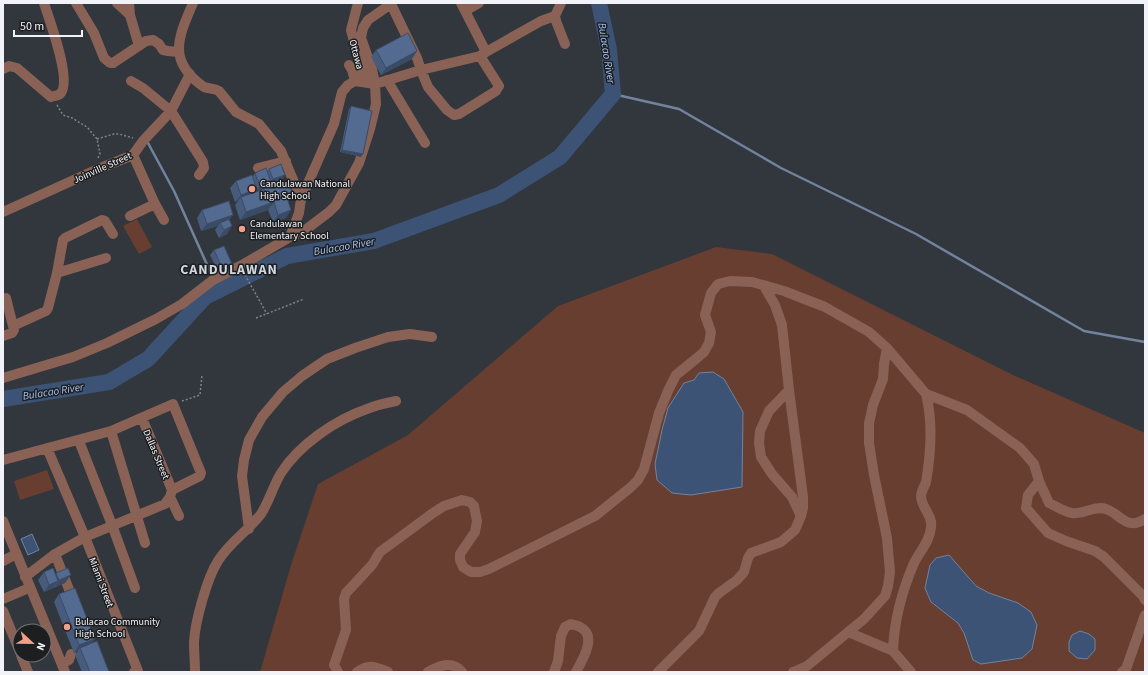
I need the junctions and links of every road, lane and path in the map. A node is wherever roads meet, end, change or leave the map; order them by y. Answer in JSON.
{"nodes":[{"id":1,"x":44,"y":3,"type":"edge"},
{"id":2,"x":76,"y":3,"type":"edge"},
{"id":3,"x":117,"y":3,"type":"edge"},
{"id":4,"x":128,"y":3,"type":"edge"},
{"id":5,"x":193,"y":3,"type":"edge"},
{"id":6,"x":358,"y":3,"type":"edge"},
{"id":7,"x":479,"y":3,"type":"edge"},
{"id":8,"x":561,"y":3,"type":"edge"},
{"id":9,"x":463,"y":7,"type":"edge"},
{"id":10,"x":130,"y":15,"type":"junction"},
{"id":11,"x":555,"y":16,"type":"junction"},
{"id":12,"x":565,"y":44,"type":"dead end"},
{"id":13,"x":139,"y":46,"type":"junction"},
{"id":14,"x":178,"y":52,"type":"junction"},
{"id":15,"x":483,"y":54,"type":"junction"},
{"id":16,"x":349,"y":65,"type":"dead end"},
{"id":17,"x":3,"y":69,"type":"edge"},
{"id":18,"x":420,"y":70,"type":"junction"},
{"id":19,"x":190,"y":74,"type":"junction"},
{"id":20,"x":388,"y":80,"type":"junction"},
{"id":21,"x":131,"y":81,"type":"dead end"},
{"id":22,"x":360,"y":82,"type":"junction"},
{"id":23,"x":375,"y":84,"type":"junction"},
{"id":24,"x":51,"y":97,"type":"junction"},
{"id":25,"x":171,"y":111,"type":"junction"},
{"id":26,"x":97,"y":139,"type":"junction"},
{"id":27,"x":143,"y":141,"type":"junction"},
{"id":28,"x":425,"y":143,"type":"dead end"},
{"id":29,"x":133,"y":155,"type":"junction"},
{"id":30,"x":286,"y":161,"type":"junction"},
{"id":31,"x":258,"y":168,"type":"dead end"},
{"id":32,"x":98,"y":169,"type":"junction"},
{"id":33,"x":199,"y":175,"type":"dead end"},
{"id":34,"x":301,"y":199,"type":"junction"},
{"id":35,"x":155,"y":204,"type":"junction"},
{"id":36,"x":3,"y":212,"type":"edge"},
{"id":37,"x":130,"y":216,"type":"dead end"},
{"id":38,"x":164,"y":220,"type":"dead end"},
{"id":39,"x":113,"y":234,"type":"dead end"},
{"id":40,"x":290,"y":237,"type":"junction"},
{"id":41,"x":106,"y":258,"type":"dead end"},
{"id":42,"x":57,"y":273,"type":"junction"},
{"id":43,"x":244,"y":274,"type":"dead end"},
{"id":44,"x":764,"y":286,"type":"junction"},
{"id":45,"x":6,"y":298,"type":"dead end"},
{"id":46,"x":304,"y":299,"type":"dead end"},
{"id":47,"x":267,"y":314,"type":"junction"},
{"id":48,"x":256,"y":318,"type":"dead end"},
{"id":49,"x":13,"y":326,"type":"junction"},
{"id":50,"x":3,"y":336,"type":"edge"},
{"id":51,"x":432,"y":337,"type":"dead end"},
{"id":52,"x":887,"y":348,"type":"junction"},
{"id":53,"x":202,"y":375,"type":"dead end"},
{"id":54,"x":3,"y":378,"type":"edge"},
{"id":55,"x":789,"y":390,"type":"junction"},
{"id":56,"x":926,"y":394,"type":"junction"},
{"id":57,"x":396,"y":401,"type":"dead end"},
{"id":58,"x":173,"y":404,"type":"junction"},
{"id":59,"x":142,"y":418,"type":"junction"},
{"id":60,"x":111,"y":431,"type":"junction"},
{"id":61,"x":79,"y":441,"type":"junction"},
{"id":62,"x":47,"y":448,"type":"junction"},
{"id":63,"x":3,"y":460,"type":"edge"},
{"id":64,"x":1039,"y":481,"type":"junction"},
{"id":65,"x":171,"y":494,"type":"junction"},
{"id":66,"x":138,"y":515,"type":"junction"},
{"id":67,"x":179,"y":516,"type":"dead end"},
{"id":68,"x":801,"y":516,"type":"junction"},
{"id":69,"x":1145,"y":519,"type":"edge"},
{"id":70,"x":3,"y":521,"type":"edge"},
{"id":71,"x":112,"y":524,"type":"junction"},
{"id":72,"x":249,"y":529,"type":"junction"},
{"id":73,"x":85,"y":537,"type":"junction"},
{"id":74,"x":145,"y":544,"type":"dead end"},
{"id":75,"x":16,"y":554,"type":"junction"},
{"id":76,"x":55,"y":554,"type":"junction"},
{"id":77,"x":3,"y":561,"type":"edge"},
{"id":78,"x":25,"y":577,"type":"junction"},
{"id":79,"x":30,"y":588,"type":"junction"},
{"id":80,"x":135,"y":588,"type":"dead end"},
{"id":81,"x":3,"y":600,"type":"edge"},
{"id":82,"x":1145,"y":600,"type":"edge"},
{"id":83,"x":3,"y":611,"type":"edge"},
{"id":84,"x":79,"y":613,"type":"edge"},
{"id":85,"x":1145,"y":616,"type":"edge"},
{"id":86,"x":848,"y":632,"type":"junction"},
{"id":87,"x":12,"y":633,"type":"edge"},
{"id":88,"x":893,"y":651,"type":"junction"},
{"id":89,"x":72,"y":654,"type":"dead end"},
{"id":90,"x":64,"y":668,"type":"edge"},
{"id":91,"x":136,"y":672,"type":"edge"},
{"id":92,"x":195,"y":672,"type":"edge"},
{"id":93,"x":338,"y":672,"type":"edge"},
{"id":94,"x":357,"y":672,"type":"edge"},
{"id":95,"x":388,"y":672,"type":"edge"},
{"id":96,"x":428,"y":672,"type":"edge"},
{"id":97,"x":462,"y":672,"type":"edge"},
{"id":98,"x":554,"y":672,"type":"edge"},
{"id":99,"x":576,"y":672,"type":"edge"},
{"id":100,"x":658,"y":672,"type":"edge"},
{"id":101,"x":793,"y":672,"type":"edge"},
{"id":102,"x":911,"y":672,"type":"edge"},
{"id":103,"x":1122,"y":672,"type":"edge"}],
"edges":[{"from":1,"to":24,"type":"street"},
{"from":2,"to":13,"type":"street"},
{"from":3,"to":10,"type":"street"},
{"from":4,"to":10,"type":"street"},
{"from":5,"to":14,"type":"street"},
{"from":6,"to":22,"type":"street","name":"Ottawa"},
{"from":7,"to":9,"type":"street"},
{"from":8,"to":11,"type":"street"},
{"from":9,"to":15,"type":"street"},
{"from":10,"to":13,"type":"street"},
{"from":11,"to":12,"type":"street"},
{"from":11,"to":15,"type":"street"},
{"from":13,"to":14,"type":"street"},
{"from":14,"to":19,"type":"street"},
{"from":15,"to":18,"type":"street"},
{"from":15,"to":18,"type":"street"},
{"from":16,"to":22,"type":"street"},
{"from":17,"to":24,"type":"street"},
{"from":18,"to":20,"type":"street"},
{"from":18,"to":23,"type":"street"},
{"from":19,"to":25,"type":"street","name":"Joinville Street"},
{"from":19,"to":30,"type":"street"},
{"from":20,"to":23,"type":"street"},
{"from":20,"to":28,"type":"street"},
{"from":21,"to":25,"type":"street"},
{"from":22,"to":23,"type":"street"},
{"from":22,"to":34,"type":"street"},
{"from":23,"to":40,"type":"street"},
{"from":24,"to":26,"type":"path"},
{"from":25,"to":27,"type":"street","name":"Joinville Street"},
{"from":25,"to":33,"type":"street"},
{"from":26,"to":27,"type":"path"},
{"from":26,"to":32,"type":"path"},
{"from":27,"to":29,"type":"street","name":"Joinville Street"},
{"from":29,"to":32,"type":"street","name":"Joinville Street"},
{"from":29,"to":35,"type":"street"},
{"from":30,"to":31,"type":"street"},
{"from":30,"to":34,"type":"street"},
{"from":32,"to":36,"type":"street","name":"Joinville Street"},
{"from":34,"to":40,"type":"street"},
{"from":35,"to":37,"type":"street"},
{"from":35,"to":38,"type":"street"},
{"from":39,"to":42,"type":"street"},
{"from":40,"to":54,"type":"street"},
{"from":41,"to":42,"type":"street"},
{"from":42,"to":49,"type":"street"},
{"from":43,"to":47,"type":"path"},
{"from":44,"to":52,"type":"street"},
{"from":44,"to":55,"type":"street"},
{"from":44,"to":93,"type":"street"},
{"from":45,"to":49,"type":"street"},
{"from":46,"to":47,"type":"path"},
{"from":47,"to":48,"type":"path"},
{"from":49,"to":50,"type":"street"},
{"from":51,"to":72,"type":"street"},
{"from":52,"to":56,"type":"street"},
{"from":52,"to":86,"type":"street"},
{"from":53,"to":58,"type":"path"},
{"from":55,"to":68,"type":"street"},
{"from":55,"to":68,"type":"street"},
{"from":56,"to":64,"type":"street"},
{"from":56,"to":88,"type":"street"},
{"from":57,"to":72,"type":"street"},
{"from":58,"to":59,"type":"street"},
{"from":58,"to":65,"type":"street"},
{"from":59,"to":60,"type":"street"},
{"from":59,"to":65,"type":"street","name":"Dallas Street"},
{"from":60,"to":61,"type":"street"},
{"from":60,"to":66,"type":"street"},
{"from":61,"to":62,"type":"street"},
{"from":61,"to":71,"type":"street"},
{"from":62,"to":63,"type":"street"},
{"from":62,"to":73,"type":"street","name":"Miami Street"},
{"from":64,"to":69,"type":"street"},
{"from":64,"to":82,"type":"street"},
{"from":65,"to":66,"type":"street"},
{"from":65,"to":67,"type":"street","name":"Dallas Street"},
{"from":66,"to":71,"type":"street"},
{"from":66,"to":74,"type":"street"},
{"from":68,"to":100,"type":"street"},
{"from":70,"to":75,"type":"street"},
{"from":71,"to":73,"type":"street"},
{"from":71,"to":80,"type":"street"},
{"from":72,"to":92,"type":"street"},
{"from":73,"to":76,"type":"street"},
{"from":73,"to":91,"type":"street","name":"Miami Street"},
{"from":75,"to":77,"type":"street"},
{"from":75,"to":78,"type":"street"},
{"from":76,"to":78,"type":"street"},
{"from":76,"to":84,"type":"street"},
{"from":78,"to":79,"type":"street"},
{"from":79,"to":81,"type":"street"},
{"from":79,"to":90,"type":"street"},
{"from":83,"to":87,"type":"street"},
{"from":85,"to":103,"type":"street"},
{"from":86,"to":88,"type":"street"},
{"from":86,"to":101,"type":"street"},
{"from":88,"to":102,"type":"street"},
{"from":89,"to":90,"type":"street"},
{"from":94,"to":95,"type":"street"},
{"from":96,"to":97,"type":"street"},
{"from":98,"to":99,"type":"street"}]}
